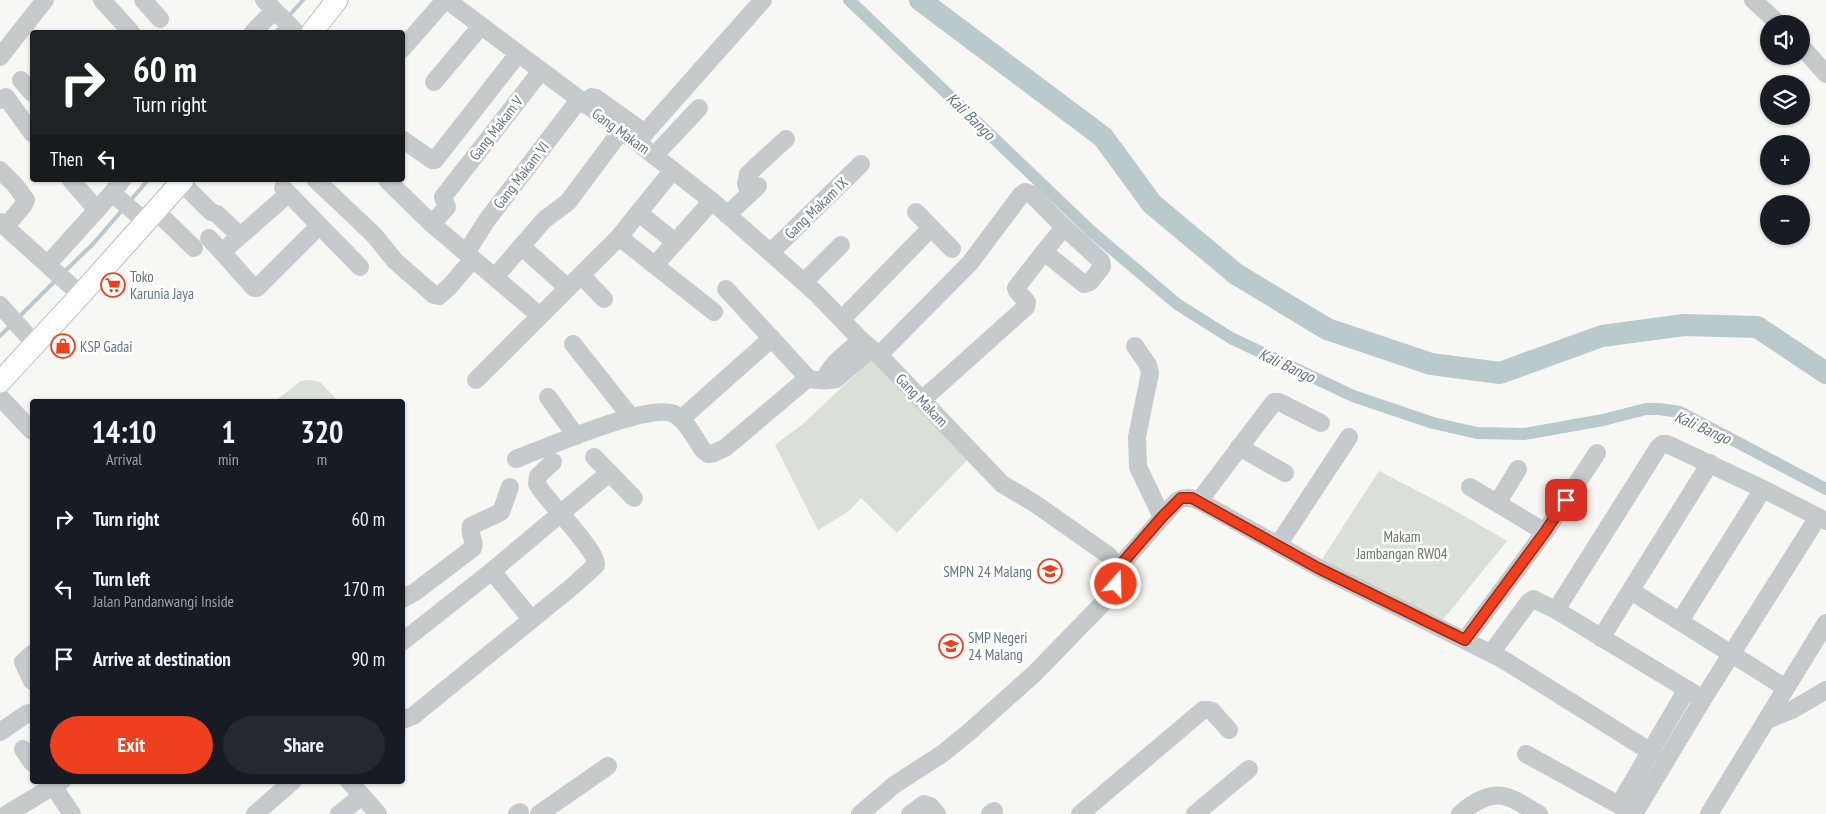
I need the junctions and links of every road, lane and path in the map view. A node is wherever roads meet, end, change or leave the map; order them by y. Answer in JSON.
{"nodes":[{"id":1,"x":102,"y":0,"type":"edge"},
{"id":2,"x":143,"y":0,"type":"edge"},
{"id":3,"x":337,"y":0,"type":"edge"},
{"id":4,"x":762,"y":0,"type":"edge"},
{"id":5,"x":1754,"y":0,"type":"edge"},
{"id":6,"x":451,"y":1,"type":"edge"},
{"id":7,"x":40,"y":2,"type":"edge"},
{"id":8,"x":1770,"y":15,"type":"edge"},
{"id":9,"x":281,"y":18,"type":"edge"},
{"id":10,"x":160,"y":19,"type":"dead end"},
{"id":11,"x":481,"y":26,"type":"junction"},
{"id":12,"x":129,"y":30,"type":"edge"},
{"id":13,"x":257,"y":30,"type":"edge"},
{"id":14,"x":318,"y":30,"type":"edge"},
{"id":15,"x":405,"y":46,"type":"edge"},
{"id":16,"x":518,"y":54,"type":"junction"},
{"id":17,"x":1810,"y":56,"type":"edge"},
{"id":18,"x":0,"y":57,"type":"edge"},
{"id":19,"x":541,"y":71,"type":"junction"},
{"id":20,"x":1826,"y":74,"type":"edge"},
{"id":21,"x":20,"y":80,"type":"dead end"},
{"id":22,"x":434,"y":82,"type":"dead end"},
{"id":23,"x":30,"y":91,"type":"edge"},
{"id":24,"x":0,"y":100,"type":"edge"},
{"id":25,"x":582,"y":102,"type":"junction"},
{"id":26,"x":699,"y":108,"type":"dead end"},
{"id":27,"x":30,"y":130,"type":"edge"},
{"id":28,"x":621,"y":130,"type":"junction"},
{"id":29,"x":641,"y":138,"type":"junction"},
{"id":30,"x":786,"y":139,"type":"dead end"},
{"id":31,"x":405,"y":142,"type":"edge"},
{"id":32,"x":654,"y":156,"type":"junction"},
{"id":33,"x":861,"y":164,"type":"dead end"},
{"id":34,"x":0,"y":170,"type":"edge"},
{"id":35,"x":673,"y":170,"type":"junction"},
{"id":36,"x":74,"y":182,"type":"edge"},
{"id":37,"x":181,"y":182,"type":"edge"},
{"id":38,"x":183,"y":182,"type":"edge"},
{"id":39,"x":318,"y":182,"type":"edge"},
{"id":40,"x":390,"y":182,"type":"edge"},
{"id":41,"x":284,"y":185,"type":"edge"},
{"id":42,"x":116,"y":188,"type":"edge"},
{"id":43,"x":712,"y":201,"type":"junction"},
{"id":44,"x":97,"y":210,"type":"junction"},
{"id":45,"x":916,"y":212,"type":"dead end"},
{"id":46,"x":145,"y":214,"type":"junction"},
{"id":47,"x":639,"y":214,"type":"junction"},
{"id":48,"x":727,"y":215,"type":"junction"},
{"id":49,"x":3,"y":224,"type":"edge"},
{"id":50,"x":432,"y":224,"type":"junction"},
{"id":51,"x":319,"y":226,"type":"junction"},
{"id":52,"x":1064,"y":227,"type":"junction"},
{"id":53,"x":931,"y":228,"type":"junction"},
{"id":54,"x":239,"y":235,"type":"junction"},
{"id":55,"x":619,"y":236,"type":"junction"},
{"id":56,"x":209,"y":238,"type":"dead end"},
{"id":57,"x":675,"y":242,"type":"junction"},
{"id":58,"x":841,"y":245,"type":"dead end"},
{"id":59,"x":522,"y":247,"type":"junction"},
{"id":60,"x":194,"y":248,"type":"dead end"},
{"id":61,"x":952,"y":249,"type":"dead end"},
{"id":62,"x":222,"y":252,"type":"junction"},
{"id":63,"x":770,"y":252,"type":"junction"},
{"id":64,"x":1044,"y":252,"type":"junction"},
{"id":65,"x":470,"y":256,"type":"junction"},
{"id":66,"x":654,"y":265,"type":"junction"},
{"id":67,"x":360,"y":267,"type":"dead end"},
{"id":68,"x":54,"y":270,"type":"junction"},
{"id":69,"x":581,"y":275,"type":"junction"},
{"id":70,"x":495,"y":277,"type":"junction"},
{"id":71,"x":804,"y":282,"type":"junction"},
{"id":72,"x":568,"y":288,"type":"junction"},
{"id":73,"x":726,"y":289,"type":"dead end"},
{"id":74,"x":81,"y":295,"type":"junction"},
{"id":75,"x":604,"y":299,"type":"dead end"},
{"id":76,"x":4,"y":310,"type":"edge"},
{"id":77,"x":714,"y":312,"type":"dead end"},
{"id":78,"x":539,"y":315,"type":"junction"},
{"id":79,"x":842,"y":319,"type":"junction"},
{"id":80,"x":772,"y":338,"type":"junction"},
{"id":81,"x":34,"y":344,"type":"junction"},
{"id":82,"x":573,"y":344,"type":"dead end"},
{"id":83,"x":1135,"y":346,"type":"dead end"},
{"id":84,"x":871,"y":348,"type":"junction"},
{"id":85,"x":816,"y":378,"type":"junction"},
{"id":86,"x":476,"y":380,"type":"dead end"},
{"id":87,"x":0,"y":382,"type":"edge"},
{"id":88,"x":548,"y":397,"type":"dead end"},
{"id":89,"x":0,"y":398,"type":"edge"},
{"id":90,"x":922,"y":400,"type":"junction"},
{"id":91,"x":631,"y":417,"type":"junction"},
{"id":92,"x":681,"y":419,"type":"junction"},
{"id":93,"x":1320,"y":423,"type":"dead end"},
{"id":94,"x":30,"y":429,"type":"edge"},
{"id":95,"x":576,"y":436,"type":"junction"},
{"id":96,"x":1349,"y":437,"type":"dead end"},
{"id":97,"x":1239,"y":447,"type":"junction"},
{"id":98,"x":1597,"y":453,"type":"dead end"},
{"id":99,"x":594,"y":457,"type":"dead end"},
{"id":100,"x":516,"y":459,"type":"dead end"},
{"id":101,"x":553,"y":462,"type":"dead end"},
{"id":102,"x":1710,"y":464,"type":"junction"},
{"id":103,"x":1518,"y":470,"type":"dead end"},
{"id":104,"x":609,"y":473,"type":"junction"},
{"id":105,"x":1285,"y":473,"type":"dead end"},
{"id":106,"x":1470,"y":486,"type":"dead end"},
{"id":107,"x":510,"y":487,"type":"dead end"},
{"id":108,"x":1763,"y":489,"type":"junction"},
{"id":109,"x":634,"y":498,"type":"dead end"},
{"id":110,"x":1199,"y":501,"type":"junction"},
{"id":111,"x":1498,"y":502,"type":"junction"},
{"id":112,"x":560,"y":513,"type":"junction"},
{"id":113,"x":1162,"y":517,"type":"junction"},
{"id":114,"x":1822,"y":519,"type":"edge"},
{"id":115,"x":1545,"y":532,"type":"junction"},
{"id":116,"x":1278,"y":546,"type":"junction"},
{"id":117,"x":1118,"y":568,"type":"junction"},
{"id":118,"x":492,"y":571,"type":"junction"},
{"id":119,"x":1631,"y":591,"type":"junction"},
{"id":120,"x":405,"y":597,"type":"edge"},
{"id":121,"x":1556,"y":610,"type":"junction"},
{"id":122,"x":531,"y":619,"type":"junction"},
{"id":123,"x":1680,"y":621,"type":"junction"},
{"id":124,"x":1826,"y":623,"type":"edge"},
{"id":125,"x":1601,"y":638,"type":"junction"},
{"id":126,"x":405,"y":640,"type":"edge"},
{"id":127,"x":1465,"y":640,"type":"junction"},
{"id":128,"x":1491,"y":653,"type":"junction"},
{"id":129,"x":1732,"y":654,"type":"junction"},
{"id":130,"x":30,"y":656,"type":"edge"},
{"id":131,"x":30,"y":677,"type":"edge"},
{"id":132,"x":1786,"y":688,"type":"junction"},
{"id":133,"x":1687,"y":689,"type":"junction"},
{"id":134,"x":1826,"y":690,"type":"edge"},
{"id":135,"x":1703,"y":699,"type":"junction"},
{"id":136,"x":30,"y":714,"type":"edge"},
{"id":137,"x":405,"y":719,"type":"edge"},
{"id":138,"x":1767,"y":720,"type":"junction"},
{"id":139,"x":2,"y":728,"type":"edge"},
{"id":140,"x":1229,"y":730,"type":"dead end"},
{"id":141,"x":1651,"y":752,"type":"junction"},
{"id":142,"x":1526,"y":754,"type":"dead end"},
{"id":143,"x":608,"y":766,"type":"dead end"},
{"id":144,"x":1249,"y":769,"type":"dead end"},
{"id":145,"x":52,"y":784,"type":"edge"},
{"id":146,"x":290,"y":784,"type":"edge"},
{"id":147,"x":352,"y":784,"type":"edge"},
{"id":148,"x":362,"y":796,"type":"junction"},
{"id":149,"x":1631,"y":812,"type":"edge"},
{"id":150,"x":7,"y":814,"type":"edge"},
{"id":151,"x":72,"y":814,"type":"edge"},
{"id":152,"x":255,"y":814,"type":"edge"},
{"id":153,"x":339,"y":814,"type":"edge"},
{"id":154,"x":378,"y":814,"type":"edge"},
{"id":155,"x":539,"y":814,"type":"edge"},
{"id":156,"x":860,"y":814,"type":"edge"},
{"id":157,"x":910,"y":814,"type":"edge"},
{"id":158,"x":937,"y":814,"type":"edge"},
{"id":159,"x":1080,"y":814,"type":"edge"},
{"id":160,"x":1195,"y":814,"type":"edge"},
{"id":161,"x":1460,"y":814,"type":"edge"},
{"id":162,"x":1539,"y":814,"type":"edge"},
{"id":163,"x":1709,"y":814,"type":"edge"}],
"edges":[{"from":1,"to":12,"type":"street"},
{"from":2,"to":10,"type":"street"},
{"from":3,"to":14,"type":"main road"},
{"from":4,"to":29,"type":"street"},
{"from":5,"to":8,"type":"street"},
{"from":6,"to":11,"type":"street","name":"Gang Makam"},
{"from":6,"to":15,"type":"street"},
{"from":7,"to":18,"type":"street"},
{"from":9,"to":13,"type":"street"},
{"from":11,"to":16,"type":"street","name":"Gang Makam"},
{"from":11,"to":22,"type":"street"},
{"from":16,"to":19,"type":"street","name":"Gang Makam"},
{"from":16,"to":31,"type":"street"},
{"from":17,"to":20,"type":"street"},
{"from":19,"to":25,"type":"street","name":"Gang Makam"},
{"from":19,"to":50,"type":"street","name":"Gang Makam V"},
{"from":21,"to":23,"type":"street"},
{"from":24,"to":27,"type":"street"},
{"from":25,"to":28,"type":"street","name":"Gang Makam"},
{"from":25,"to":29,"type":"street"},
{"from":25,"to":65,"type":"street","name":"Gang Makam VI"},
{"from":26,"to":32,"type":"street"},
{"from":28,"to":29,"type":"street","name":"Gang Makam"},
{"from":28,"to":59,"type":"street"},
{"from":29,"to":32,"type":"street","name":"Gang Makam"},
{"from":30,"to":48,"type":"street"},
{"from":32,"to":35,"type":"street","name":"Gang Makam"},
{"from":33,"to":63,"type":"street","name":"Gang Makam IX"},
{"from":34,"to":49,"type":"street"},
{"from":35,"to":43,"type":"street","name":"Gang Makam"},
{"from":35,"to":47,"type":"street"},
{"from":36,"to":44,"type":"street"},
{"from":37,"to":46,"type":"main road"},
{"from":38,"to":54,"type":"street"},
{"from":39,"to":65,"type":"street","name":"Gang Makam VI"},
{"from":40,"to":50,"type":"street"},
{"from":41,"to":51,"type":"street"},
{"from":41,"to":54,"type":"street"},
{"from":42,"to":44,"type":"street"},
{"from":42,"to":46,"type":"street"},
{"from":43,"to":48,"type":"street","name":"Gang Makam"},
{"from":43,"to":57,"type":"street"},
{"from":44,"to":68,"type":"street"},
{"from":45,"to":53,"type":"street"},
{"from":46,"to":60,"type":"street"},
{"from":46,"to":74,"type":"main road"},
{"from":47,"to":55,"type":"street"},
{"from":47,"to":57,"type":"street"},
{"from":48,"to":63,"type":"street","name":"Gang Makam"},
{"from":49,"to":68,"type":"street"},
{"from":50,"to":65,"type":"street"},
{"from":51,"to":62,"type":"street"},
{"from":51,"to":67,"type":"street"},
{"from":52,"to":64,"type":"street"},
{"from":52,"to":64,"type":"street"},
{"from":52,"to":84,"type":"street"},
{"from":53,"to":61,"type":"street"},
{"from":53,"to":79,"type":"street"},
{"from":54,"to":62,"type":"street"},
{"from":55,"to":66,"type":"street"},
{"from":55,"to":69,"type":"street"},
{"from":56,"to":62,"type":"street"},
{"from":57,"to":66,"type":"street"},
{"from":58,"to":71,"type":"street"},
{"from":59,"to":70,"type":"street"},
{"from":59,"to":72,"type":"street"},
{"from":63,"to":71,"type":"street","name":"Gang Makam"},
{"from":64,"to":90,"type":"street"},
{"from":65,"to":70,"type":"street"},
{"from":66,"to":77,"type":"street"},
{"from":68,"to":74,"type":"street"},
{"from":69,"to":72,"type":"street"},
{"from":69,"to":75,"type":"street"},
{"from":70,"to":78,"type":"street"},
{"from":71,"to":79,"type":"street","name":"Gang Makam"},
{"from":72,"to":78,"type":"street"},
{"from":73,"to":80,"type":"street"},
{"from":74,"to":81,"type":"main road"},
{"from":76,"to":81,"type":"street"},
{"from":78,"to":86,"type":"street"},
{"from":79,"to":84,"type":"street","name":"Gang Makam"},
{"from":80,"to":85,"type":"street"},
{"from":80,"to":92,"type":"street"},
{"from":81,"to":87,"type":"main road"},
{"from":82,"to":91,"type":"street"},
{"from":83,"to":113,"type":"street"},
{"from":84,"to":85,"type":"street"},
{"from":84,"to":90,"type":"street","name":"Gang Makam"},
{"from":85,"to":92,"type":"street"},
{"from":88,"to":95,"type":"street"},
{"from":89,"to":94,"type":"street"},
{"from":90,"to":117,"type":"street","name":"Gang Makam"},
{"from":91,"to":92,"type":"street"},
{"from":91,"to":95,"type":"street"},
{"from":93,"to":97,"type":"street"},
{"from":95,"to":100,"type":"street"},
{"from":96,"to":116,"type":"street"},
{"from":97,"to":105,"type":"street"},
{"from":97,"to":110,"type":"street"},
{"from":98,"to":115,"type":"street"},
{"from":99,"to":104,"type":"street"},
{"from":101,"to":112,"type":"street"},
{"from":102,"to":108,"type":"street"},
{"from":102,"to":119,"type":"street"},
{"from":102,"to":121,"type":"street"},
{"from":103,"to":111,"type":"street"},
{"from":104,"to":109,"type":"street"},
{"from":104,"to":112,"type":"street"},
{"from":106,"to":111,"type":"street"},
{"from":107,"to":120,"type":"street"},
{"from":108,"to":114,"type":"street"},
{"from":108,"to":123,"type":"street"},
{"from":110,"to":113,"type":"street"},
{"from":110,"to":116,"type":"street"},
{"from":111,"to":115,"type":"street"},
{"from":112,"to":118,"type":"street"},
{"from":112,"to":122,"type":"street"},
{"from":113,"to":117,"type":"street"},
{"from":114,"to":129,"type":"street"},
{"from":115,"to":127,"type":"street"},
{"from":116,"to":127,"type":"street"},
{"from":117,"to":156,"type":"street"},
{"from":118,"to":122,"type":"street"},
{"from":118,"to":126,"type":"street"},
{"from":119,"to":123,"type":"street"},
{"from":119,"to":125,"type":"street"},
{"from":121,"to":125,"type":"street"},
{"from":121,"to":128,"type":"street"},
{"from":122,"to":137,"type":"street"},
{"from":123,"to":129,"type":"street"},
{"from":124,"to":132,"type":"street"},
{"from":125,"to":133,"type":"street"},
{"from":127,"to":128,"type":"street"},
{"from":128,"to":141,"type":"street"},
{"from":129,"to":132,"type":"street"},
{"from":129,"to":135,"type":"street"},
{"from":130,"to":131,"type":"street"},
{"from":132,"to":138,"type":"street"},
{"from":133,"to":135,"type":"street"},
{"from":133,"to":141,"type":"street"},
{"from":134,"to":138,"type":"street"},
{"from":135,"to":149,"type":"street"},
{"from":136,"to":139,"type":"street"},
{"from":138,"to":163,"type":"street"},
{"from":140,"to":159,"type":"street"},
{"from":141,"to":149,"type":"street"},
{"from":142,"to":149,"type":"street"},
{"from":143,"to":155,"type":"street"},
{"from":144,"to":160,"type":"street"},
{"from":145,"to":150,"type":"street"},
{"from":145,"to":151,"type":"street"},
{"from":146,"to":152,"type":"street"},
{"from":147,"to":148,"type":"street"},
{"from":148,"to":153,"type":"street"},
{"from":148,"to":154,"type":"street"},
{"from":157,"to":158,"type":"street"},
{"from":161,"to":162,"type":"street"}]}
